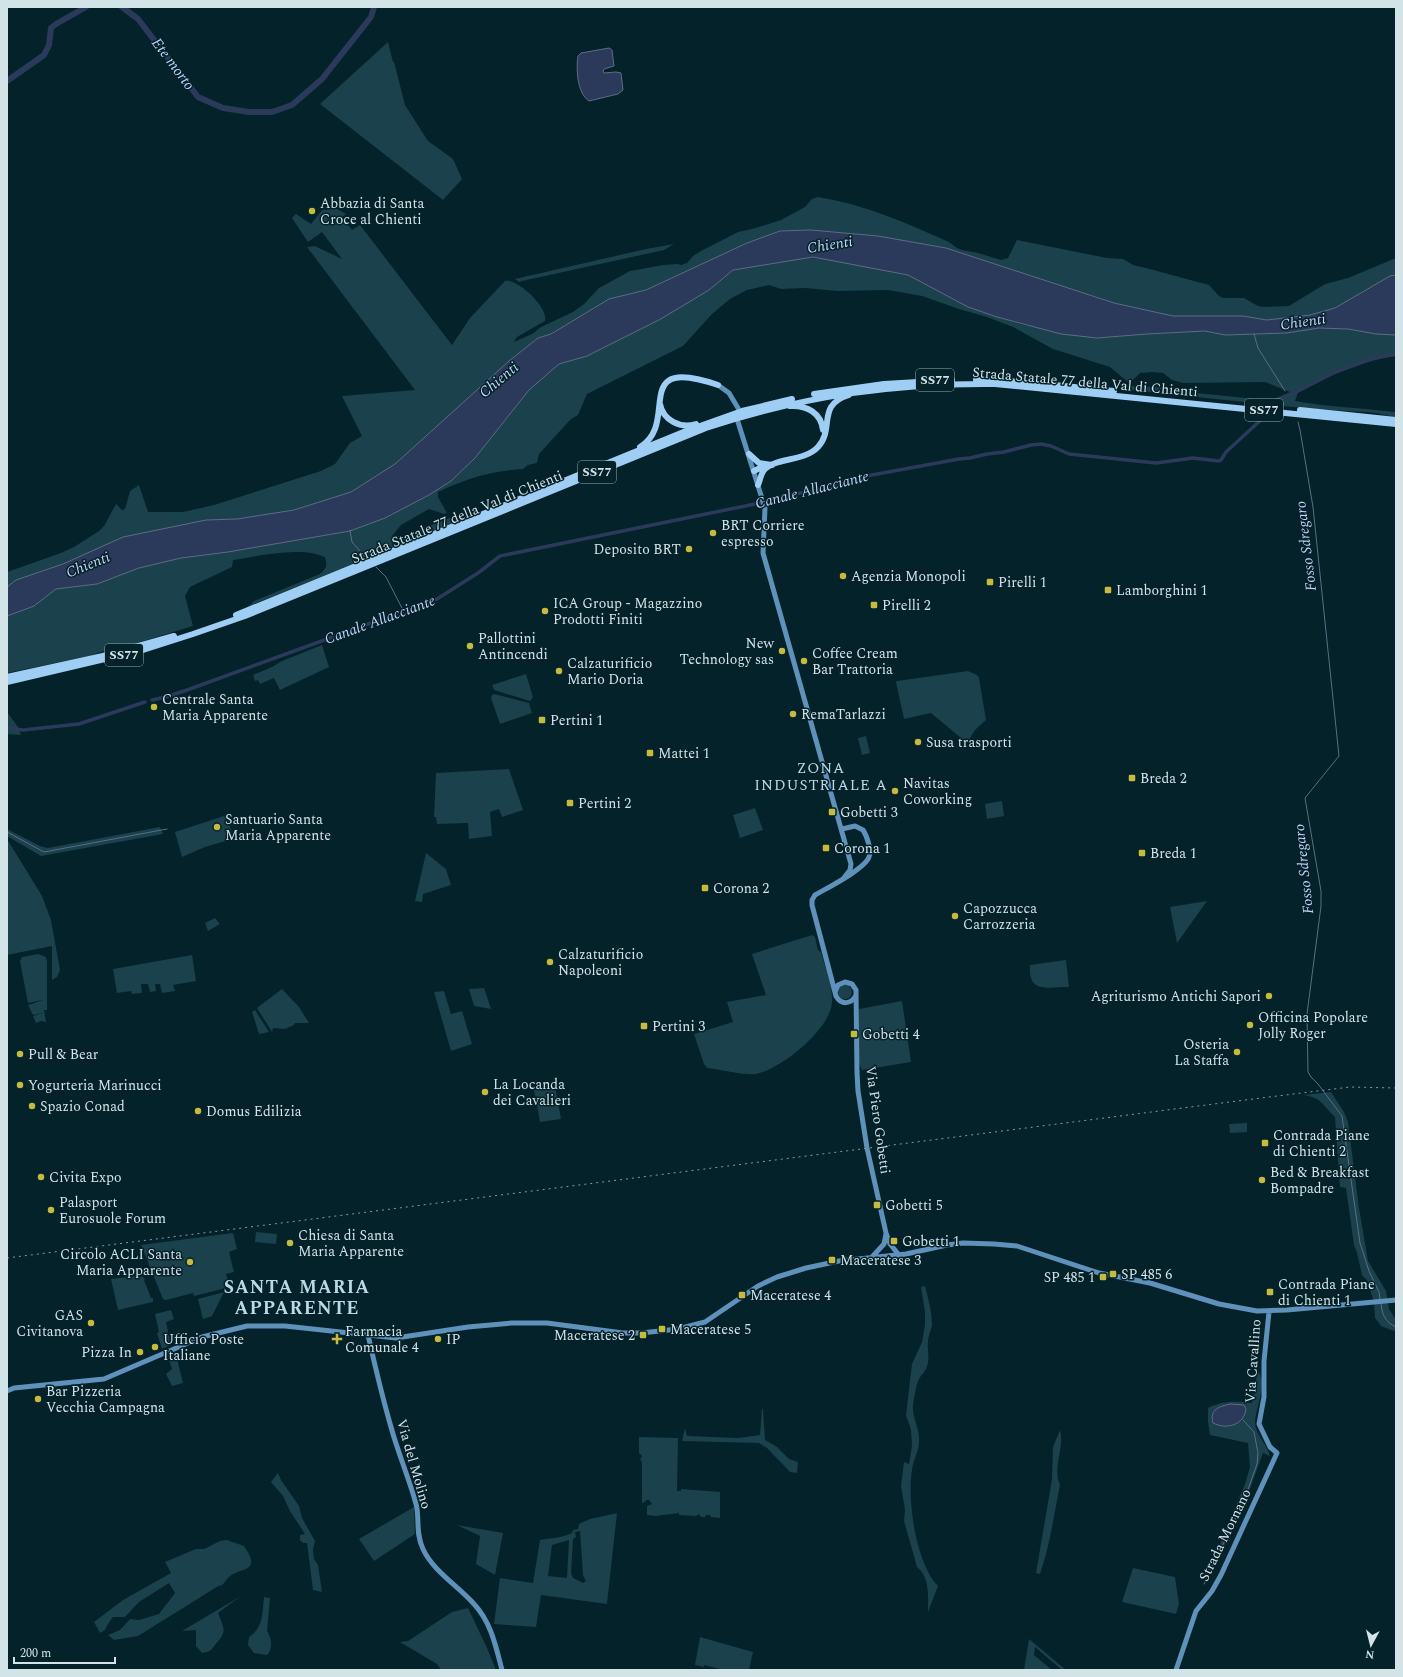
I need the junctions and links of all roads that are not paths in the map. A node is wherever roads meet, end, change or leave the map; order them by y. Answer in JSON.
{"nodes":[{"id":1,"x":718,"y":382,"type":"joint"},
{"id":2,"x":915,"y":386,"type":"junction"},
{"id":3,"x":1123,"y":394,"type":"junction"},
{"id":4,"x":1133,"y":395,"type":"junction"},
{"id":5,"x":659,"y":401,"type":"junction"},
{"id":6,"x":736,"y":409,"type":"dead end"},
{"id":7,"x":749,"y":410,"type":"junction"},
{"id":8,"x":1396,"y":420,"type":"edge"},
{"id":9,"x":740,"y":422,"type":"dead end"},
{"id":10,"x":721,"y":423,"type":"junction"},
{"id":11,"x":1396,"y":424,"type":"edge"},
{"id":12,"x":824,"y":436,"type":"junction"},
{"id":13,"x":749,"y":454,"type":"junction"},
{"id":14,"x":765,"y":468,"type":"junction"},
{"id":15,"x":754,"y":471,"type":"junction"},
{"id":16,"x":567,"y":479,"type":"junction"},
{"id":17,"x":758,"y":485,"type":"junction"},
{"id":18,"x":473,"y":521,"type":"junction"},
{"id":19,"x":238,"y":616,"type":"junction"},
{"id":20,"x":7,"y":678,"type":"edge"},
{"id":21,"x":7,"y":682,"type":"edge"},
{"id":22,"x":842,"y":829,"type":"junction"},
{"id":23,"x":850,"y":858,"type":"junction"},
{"id":24,"x":864,"y":863,"type":"junction"},
{"id":25,"x":843,"y":878,"type":"junction"},
{"id":26,"x":830,"y":974,"type":"junction"},
{"id":27,"x":842,"y":982,"type":"junction"},
{"id":28,"x":835,"y":992,"type":"junction"},
{"id":29,"x":856,"y":995,"type":"junction"},
{"id":30,"x":847,"y":1003,"type":"junction"},
{"id":31,"x":857,"y":1010,"type":"junction"},
{"id":32,"x":886,"y":1233,"type":"junction"},
{"id":33,"x":884,"y":1244,"type":"junction"},
{"id":34,"x":890,"y":1244,"type":"junction"},
{"id":35,"x":899,"y":1254,"type":"junction"},
{"id":36,"x":888,"y":1256,"type":"junction"},
{"id":37,"x":871,"y":1257,"type":"junction"},
{"id":38,"x":1396,"y":1300,"type":"edge"},
{"id":39,"x":1269,"y":1312,"type":"junction"},
{"id":40,"x":368,"y":1336,"type":"junction"},
{"id":41,"x":7,"y":1387,"type":"edge"},
{"id":42,"x":14,"y":1388,"type":"junction"},
{"id":43,"x":7,"y":1391,"type":"edge"},
{"id":44,"x":1277,"y":1454,"type":"joint"},
{"id":45,"x":502,"y":1670,"type":"edge"},
{"id":46,"x":1176,"y":1670,"type":"edge"}],
"edges":[{"from":1,"to":5,"type":"highway"},
{"from":1,"to":6,"type":"street"},
{"from":2,"to":3,"type":"highway","name":"Strada Statale 77 della Val di Chienti","number":"SS77"},
{"from":2,"to":10,"type":"highway","name":"Strada Statale 77 della Val di Chienti","number":"SS77"},
{"from":2,"to":12,"type":"highway"},
{"from":3,"to":4,"type":"highway","name":"Strada Statale 77 della Val di Chienti","number":"SS77"},
{"from":3,"to":7,"type":"highway","name":"Strada Statale 77 della Val di Chienti","number":"SS77"},
{"from":4,"to":8,"type":"highway","name":"Strada Statale 77 della Val di Chienti","number":"SS77"},
{"from":4,"to":11,"type":"highway","name":"Strada Statale 77 della Val di Chienti","number":"SS77"},
{"from":5,"to":7,"type":"highway"},
{"from":5,"to":16,"type":"highway"},
{"from":7,"to":16,"type":"highway","name":"Strada Statale 77 della Val di Chienti","number":"SS77"},
{"from":9,"to":13,"type":"street"},
{"from":10,"to":12,"type":"highway"},
{"from":10,"to":18,"type":"highway","name":"Strada Statale 77 della Val di Chienti","number":"SS77"},
{"from":12,"to":14,"type":"highway"},
{"from":13,"to":14,"type":"highway"},
{"from":13,"to":15,"type":"street"},
{"from":14,"to":15,"type":"highway"},
{"from":14,"to":17,"type":"highway"},
{"from":15,"to":17,"type":"street"},
{"from":16,"to":18,"type":"highway","name":"Strada Statale 77 della Val di Chienti","number":"SS77"},
{"from":17,"to":22,"type":"street"},
{"from":18,"to":19,"type":"highway","name":"Strada Statale 77 della Val di Chienti","number":"SS77"},
{"from":19,"to":20,"type":"highway","name":"Strada Statale 77 della Val di Chienti","number":"SS77"},
{"from":19,"to":21,"type":"highway","name":"Strada Statale 77 della Val di Chienti","number":"SS77"},
{"from":22,"to":23,"type":"street"},
{"from":22,"to":24,"type":"street"},
{"from":23,"to":24,"type":"street"},
{"from":23,"to":25,"type":"street"},
{"from":24,"to":25,"type":"street"},
{"from":25,"to":26,"type":"street"},
{"from":26,"to":27,"type":"street"},
{"from":26,"to":28,"type":"street"},
{"from":27,"to":28,"type":"street"},
{"from":27,"to":29,"type":"street"},
{"from":28,"to":30,"type":"street"},
{"from":29,"to":30,"type":"street"},
{"from":29,"to":31,"type":"street","name":"Via Piero Gobetti"},
{"from":30,"to":31,"type":"street"},
{"from":31,"to":32,"type":"street","name":"Via Piero Gobetti"},
{"from":32,"to":33,"type":"street"},
{"from":32,"to":34,"type":"street","name":"Via Piero Gobetti"},
{"from":33,"to":36,"type":"street"},
{"from":33,"to":37,"type":"street"},
{"from":34,"to":35,"type":"street"},
{"from":34,"to":36,"type":"street"},
{"from":35,"to":36,"type":"street"},
{"from":35,"to":39,"type":"street"},
{"from":36,"to":37,"type":"street"},
{"from":37,"to":40,"type":"street"},
{"from":38,"to":39,"type":"street"},
{"from":39,"to":44,"type":"street","name":"Via Cavallino"},
{"from":40,"to":42,"type":"street"},
{"from":40,"to":45,"type":"street","name":"Via del Molino"},
{"from":41,"to":42,"type":"street"},
{"from":42,"to":43,"type":"street"},
{"from":44,"to":46,"type":"street","name":"Strada Mornano"}]}
